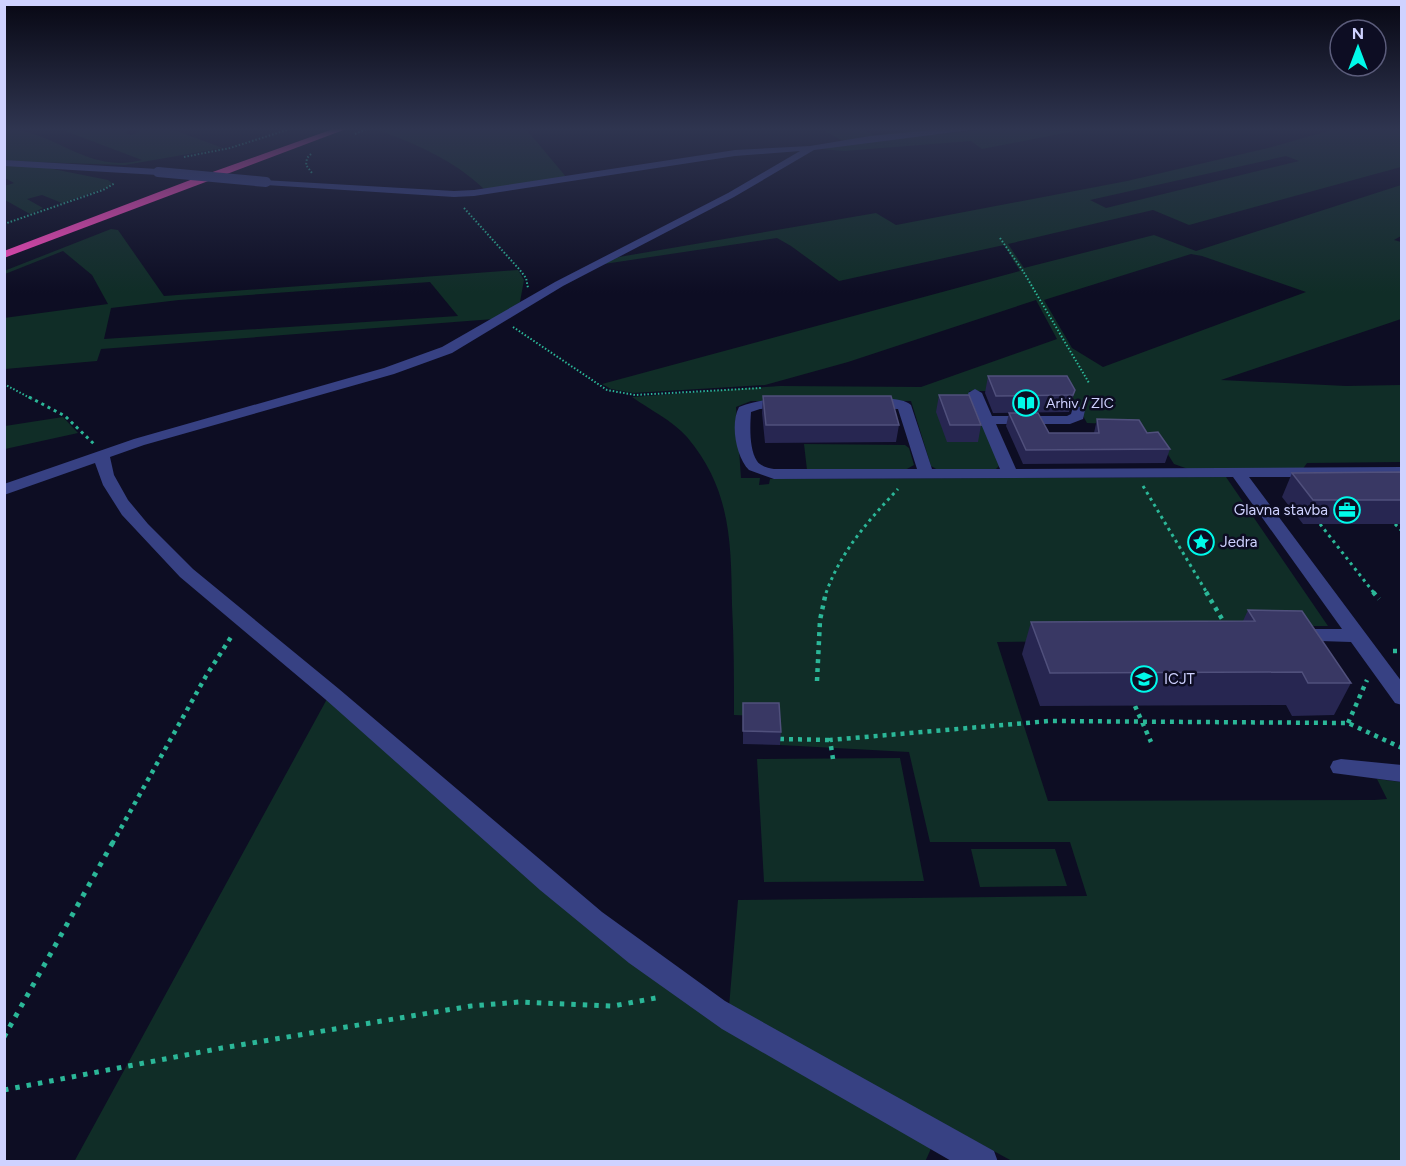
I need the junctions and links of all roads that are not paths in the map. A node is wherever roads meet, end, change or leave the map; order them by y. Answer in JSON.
{"nodes":[{"id":1,"x":175,"y":183,"type":"edge"},
{"id":2,"x":192,"y":183,"type":"edge"},
{"id":3,"x":289,"y":183,"type":"edge"},
{"id":4,"x":541,"y":183,"type":"edge"},
{"id":5,"x":750,"y":183,"type":"edge"},
{"id":6,"x":4,"y":246,"type":"edge"},
{"id":7,"x":4,"y":255,"type":"edge"},
{"id":8,"x":975,"y":393,"type":"dead end"},
{"id":9,"x":803,"y":404,"type":"edge"},
{"id":10,"x":859,"y":404,"type":"edge"},
{"id":11,"x":1078,"y":410,"type":"dead end"},
{"id":12,"x":987,"y":420,"type":"junction"},
{"id":13,"x":102,"y":454,"type":"junction"},
{"id":14,"x":1401,"y":472,"type":"edge"},
{"id":15,"x":920,"y":473,"type":"junction"},
{"id":16,"x":1010,"y":473,"type":"junction"},
{"id":17,"x":1238,"y":473,"type":"junction"},
{"id":18,"x":4,"y":490,"type":"edge"},
{"id":19,"x":1277,"y":635,"type":"edge"},
{"id":20,"x":1357,"y":636,"type":"junction"},
{"id":21,"x":1401,"y":698,"type":"edge"},
{"id":22,"x":1341,"y":767,"type":"dead end"},
{"id":23,"x":1401,"y":774,"type":"edge"},
{"id":24,"x":983,"y":1161,"type":"edge"}],
"edges":[{"from":1,"to":6,"type":"highway"},
{"from":2,"to":7,"type":"highway"},
{"from":3,"to":4,"type":"street","bridge":true},
{"from":5,"to":13,"type":"street"},
{"from":8,"to":12,"type":"street"},
{"from":9,"to":15,"type":"street"},
{"from":10,"to":15,"type":"street"},
{"from":11,"to":12,"type":"street"},
{"from":12,"to":16,"type":"street"},
{"from":13,"to":18,"type":"street"},
{"from":13,"to":24,"type":"street"},
{"from":14,"to":17,"type":"street"},
{"from":15,"to":16,"type":"street"},
{"from":16,"to":17,"type":"street"},
{"from":17,"to":20,"type":"street"},
{"from":19,"to":20,"type":"street"},
{"from":20,"to":21,"type":"street"},
{"from":22,"to":23,"type":"street"}]}
